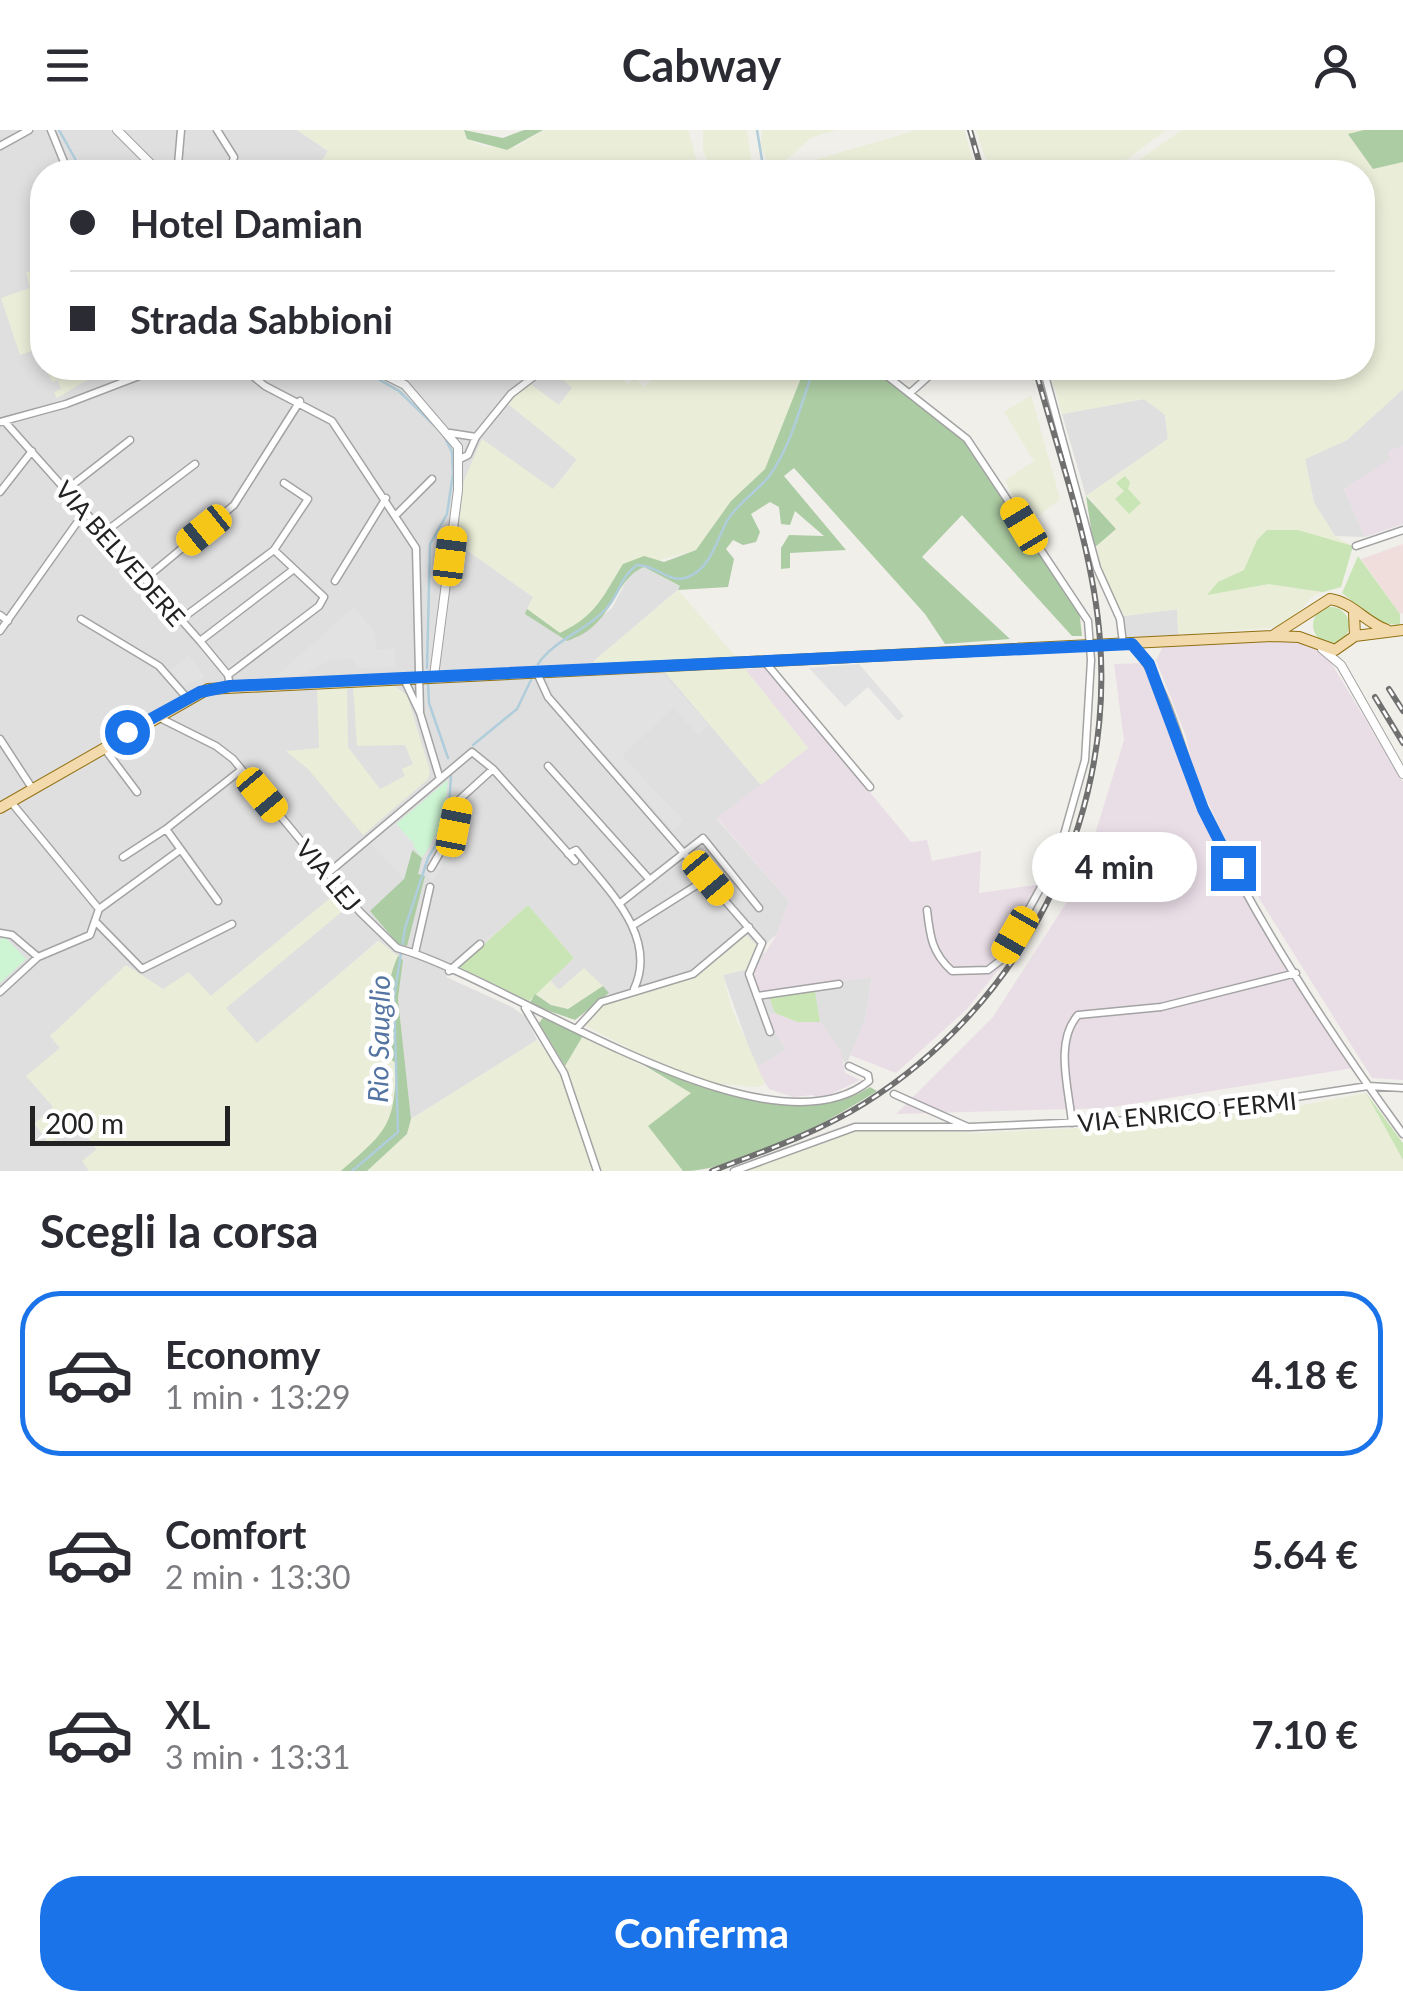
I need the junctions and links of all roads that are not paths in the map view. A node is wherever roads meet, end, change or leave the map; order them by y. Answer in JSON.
{"nodes":[{"id":1,"x":29,"y":130,"type":"edge"},
{"id":2,"x":50,"y":130,"type":"edge"},
{"id":3,"x":118,"y":130,"type":"edge"},
{"id":4,"x":180,"y":130,"type":"edge"},
{"id":5,"x":218,"y":130,"type":"edge"},
{"id":6,"x":0,"y":146,"type":"edge"},
{"id":7,"x":63,"y":160,"type":"edge"},
{"id":8,"x":147,"y":160,"type":"edge"},
{"id":9,"x":178,"y":160,"type":"edge"},
{"id":10,"x":233,"y":160,"type":"edge"},
{"id":11,"x":125,"y":380,"type":"edge"},
{"id":12,"x":258,"y":380,"type":"edge"},
{"id":13,"x":395,"y":380,"type":"edge"},
{"id":14,"x":529,"y":380,"type":"edge"},
{"id":15,"x":893,"y":380,"type":"edge"},
{"id":16,"x":925,"y":380,"type":"edge"},
{"id":17,"x":1047,"y":380,"type":"edge"},
{"id":18,"x":910,"y":393,"type":"junction"},
{"id":19,"x":300,"y":401,"type":"junction"},
{"id":20,"x":3,"y":422,"type":"edge"},
{"id":21,"x":450,"y":433,"type":"junction"},
{"id":22,"x":476,"y":437,"type":"junction"},
{"id":23,"x":130,"y":440,"type":"dead end"},
{"id":24,"x":32,"y":451,"type":"junction"},
{"id":25,"x":460,"y":459,"type":"junction"},
{"id":26,"x":195,"y":464,"type":"dead end"},
{"id":27,"x":432,"y":480,"type":"dead end"},
{"id":28,"x":284,"y":482,"type":"dead end"},
{"id":29,"x":66,"y":490,"type":"junction"},
{"id":30,"x":0,"y":492,"type":"edge"},
{"id":31,"x":386,"y":498,"type":"junction"},
{"id":32,"x":396,"y":515,"type":"junction"},
{"id":33,"x":76,"y":524,"type":"dead end"},
{"id":34,"x":1403,"y":530,"type":"edge"},
{"id":35,"x":105,"y":532,"type":"junction"},
{"id":36,"x":1356,"y":546,"type":"dead end"},
{"id":37,"x":274,"y":550,"type":"junction"},
{"id":38,"x":294,"y":569,"type":"junction"},
{"id":39,"x":145,"y":579,"type":"junction"},
{"id":40,"x":335,"y":581,"type":"dead end"},
{"id":41,"x":1310,"y":612,"type":"junction"},
{"id":42,"x":1354,"y":613,"type":"junction"},
{"id":43,"x":0,"y":614,"type":"edge"},
{"id":44,"x":82,"y":619,"type":"dead end"},
{"id":45,"x":180,"y":620,"type":"junction"},
{"id":46,"x":8,"y":622,"type":"junction"},
{"id":47,"x":1387,"y":630,"type":"junction"},
{"id":48,"x":1403,"y":630,"type":"edge"},
{"id":49,"x":0,"y":631,"type":"edge"},
{"id":50,"x":1274,"y":636,"type":"junction"},
{"id":51,"x":1351,"y":640,"type":"junction"},
{"id":52,"x":200,"y":641,"type":"junction"},
{"id":53,"x":1153,"y":642,"type":"junction"},
{"id":54,"x":1128,"y":644,"type":"junction"},
{"id":55,"x":1091,"y":645,"type":"junction"},
{"id":56,"x":1319,"y":647,"type":"junction"},
{"id":57,"x":764,"y":661,"type":"junction"},
{"id":58,"x":1149,"y":664,"type":"junction"},
{"id":59,"x":1342,"y":665,"type":"junction"},
{"id":60,"x":537,"y":672,"type":"junction"},
{"id":61,"x":434,"y":676,"type":"junction"},
{"id":62,"x":404,"y":677,"type":"junction"},
{"id":63,"x":420,"y":677,"type":"junction"},
{"id":64,"x":229,"y":681,"type":"junction"},
{"id":65,"x":187,"y":698,"type":"junction"},
{"id":66,"x":420,"y":712,"type":"junction"},
{"id":67,"x":155,"y":716,"type":"junction"},
{"id":68,"x":2,"y":745,"type":"edge"},
{"id":69,"x":104,"y":746,"type":"junction"},
{"id":70,"x":548,"y":766,"type":"dead end"},
{"id":71,"x":493,"y":768,"type":"junction"},
{"id":72,"x":241,"y":770,"type":"junction"},
{"id":73,"x":1403,"y":774,"type":"edge"},
{"id":74,"x":439,"y":776,"type":"junction"},
{"id":75,"x":870,"y":787,"type":"dead end"},
{"id":76,"x":32,"y":788,"type":"junction"},
{"id":77,"x":137,"y":792,"type":"dead end"},
{"id":78,"x":11,"y":802,"type":"junction"},
{"id":79,"x":0,"y":808,"type":"edge"},
{"id":80,"x":166,"y":829,"type":"junction"},
{"id":81,"x":180,"y":850,"type":"junction"},
{"id":82,"x":686,"y":852,"type":"junction"},
{"id":83,"x":568,"y":854,"type":"junction"},
{"id":84,"x":123,"y":857,"type":"dead end"},
{"id":85,"x":574,"y":861,"type":"dead end"},
{"id":86,"x":431,"y":868,"type":"dead end"},
{"id":87,"x":327,"y":874,"type":"junction"},
{"id":88,"x":708,"y":878,"type":"junction"},
{"id":89,"x":650,"y":880,"type":"junction"},
{"id":90,"x":430,"y":887,"type":"dead end"},
{"id":91,"x":218,"y":900,"type":"dead end"},
{"id":92,"x":619,"y":904,"type":"junction"},
{"id":93,"x":99,"y":908,"type":"junction"},
{"id":94,"x":759,"y":908,"type":"dead end"},
{"id":95,"x":926,"y":910,"type":"dead end"},
{"id":96,"x":97,"y":923,"type":"junction"},
{"id":97,"x":232,"y":924,"type":"dead end"},
{"id":98,"x":632,"y":926,"type":"junction"},
{"id":99,"x":749,"y":927,"type":"junction"},
{"id":100,"x":0,"y":933,"type":"edge"},
{"id":101,"x":480,"y":944,"type":"dead end"},
{"id":102,"x":411,"y":952,"type":"junction"},
{"id":103,"x":38,"y":956,"type":"junction"},
{"id":104,"x":449,"y":971,"type":"junction"},
{"id":105,"x":1296,"y":974,"type":"junction"},
{"id":106,"x":839,"y":984,"type":"dead end"},
{"id":107,"x":634,"y":990,"type":"junction"},
{"id":108,"x":0,"y":992,"type":"edge"},
{"id":109,"x":757,"y":996,"type":"junction"},
{"id":110,"x":525,"y":1007,"type":"junction"},
{"id":111,"x":578,"y":1027,"type":"junction"},
{"id":112,"x":770,"y":1032,"type":"dead end"},
{"id":113,"x":849,"y":1066,"type":"dead end"},
{"id":114,"x":1368,"y":1086,"type":"junction"},
{"id":115,"x":1403,"y":1088,"type":"edge"},
{"id":116,"x":894,"y":1094,"type":"dead end"},
{"id":117,"x":1072,"y":1123,"type":"junction"},
{"id":118,"x":970,"y":1128,"type":"junction"},
{"id":119,"x":1403,"y":1134,"type":"edge"},
{"id":120,"x":597,"y":1171,"type":"edge"},
{"id":121,"x":734,"y":1171,"type":"edge"}],
"edges":[{"from":1,"to":6,"type":"street"},
{"from":2,"to":7,"type":"street"},
{"from":3,"to":8,"type":"street"},
{"from":4,"to":9,"type":"street"},
{"from":5,"to":10,"type":"street"},
{"from":11,"to":20,"type":"street"},
{"from":12,"to":19,"type":"street"},
{"from":13,"to":21,"type":"street"},
{"from":14,"to":22,"type":"street"},
{"from":15,"to":18,"type":"street"},
{"from":16,"to":18,"type":"street"},
{"from":17,"to":54,"type":"street"},
{"from":18,"to":55,"type":"street"},
{"from":19,"to":31,"type":"street"},
{"from":19,"to":39,"type":"street"},
{"from":20,"to":24,"type":"street","name":"VIA BELVEDERE"},
{"from":21,"to":22,"type":"street"},
{"from":21,"to":25,"type":"street"},
{"from":22,"to":25,"type":"street"},
{"from":23,"to":29,"type":"street"},
{"from":24,"to":29,"type":"street","name":"VIA BELVEDERE"},
{"from":24,"to":30,"type":"street"},
{"from":25,"to":61,"type":"street"},
{"from":26,"to":35,"type":"street"},
{"from":27,"to":32,"type":"street"},
{"from":28,"to":37,"type":"street"},
{"from":29,"to":35,"type":"street","name":"VIA BELVEDERE"},
{"from":31,"to":32,"type":"street"},
{"from":31,"to":40,"type":"street"},
{"from":32,"to":63,"type":"street"},
{"from":33,"to":46,"type":"street"},
{"from":34,"to":36,"type":"street"},
{"from":35,"to":39,"type":"street","name":"VIA BELVEDERE"},
{"from":37,"to":38,"type":"street"},
{"from":37,"to":45,"type":"street"},
{"from":38,"to":52,"type":"street"},
{"from":38,"to":64,"type":"street"},
{"from":39,"to":45,"type":"street","name":"VIA BELVEDERE"},
{"from":41,"to":42,"type":"main road"},
{"from":41,"to":50,"type":"main road"},
{"from":41,"to":56,"type":"main road"},
{"from":42,"to":47,"type":"main road"},
{"from":42,"to":51,"type":"main road"},
{"from":43,"to":46,"type":"street"},
{"from":44,"to":65,"type":"street"},
{"from":45,"to":52,"type":"street","name":"VIA BELVEDERE"},
{"from":46,"to":49,"type":"street"},
{"from":47,"to":48,"type":"main road"},
{"from":47,"to":51,"type":"main road"},
{"from":50,"to":53,"type":"main road"},
{"from":50,"to":56,"type":"main road"},
{"from":51,"to":56,"type":"main road"},
{"from":51,"to":59,"type":"street"},
{"from":52,"to":64,"type":"street","name":"VIA BELVEDERE"},
{"from":53,"to":54,"type":"main road"},
{"from":53,"to":58,"type":"street"},
{"from":54,"to":55,"type":"main road"},
{"from":54,"to":58,"type":"street"},
{"from":55,"to":57,"type":"main road"},
{"from":55,"to":95,"type":"street"},
{"from":56,"to":59,"type":"street"},
{"from":57,"to":60,"type":"main road"},
{"from":57,"to":75,"type":"street"},
{"from":58,"to":105,"type":"street"},
{"from":59,"to":73,"type":"street"},
{"from":60,"to":61,"type":"main road"},
{"from":60,"to":82,"type":"street"},
{"from":61,"to":63,"type":"main road"},
{"from":62,"to":63,"type":"main road"},
{"from":62,"to":64,"type":"main road"},
{"from":62,"to":66,"type":"street"},
{"from":63,"to":66,"type":"street"},
{"from":64,"to":65,"type":"main road"},
{"from":65,"to":67,"type":"main road"},
{"from":66,"to":74,"type":"street"},
{"from":67,"to":69,"type":"main road"},
{"from":67,"to":72,"type":"street","name":"VIA LEJ"},
{"from":68,"to":76,"type":"street"},
{"from":69,"to":76,"type":"main road"},
{"from":69,"to":77,"type":"street"},
{"from":70,"to":89,"type":"street"},
{"from":71,"to":74,"type":"street"},
{"from":71,"to":83,"type":"street"},
{"from":71,"to":86,"type":"street"},
{"from":72,"to":80,"type":"street"},
{"from":72,"to":87,"type":"street","name":"VIA LEJ"},
{"from":74,"to":87,"type":"street"},
{"from":76,"to":78,"type":"main road"},
{"from":78,"to":79,"type":"main road"},
{"from":78,"to":93,"type":"street"},
{"from":80,"to":81,"type":"street"},
{"from":80,"to":84,"type":"street"},
{"from":81,"to":91,"type":"street"},
{"from":81,"to":93,"type":"street"},
{"from":82,"to":88,"type":"street"},
{"from":82,"to":89,"type":"street"},
{"from":82,"to":94,"type":"street"},
{"from":83,"to":85,"type":"street"},
{"from":83,"to":92,"type":"street"},
{"from":87,"to":102,"type":"street","name":"VIA LEJ"},
{"from":88,"to":98,"type":"street"},
{"from":88,"to":99,"type":"street"},
{"from":89,"to":92,"type":"street"},
{"from":90,"to":102,"type":"street"},
{"from":92,"to":98,"type":"street"},
{"from":93,"to":96,"type":"street"},
{"from":96,"to":97,"type":"street"},
{"from":96,"to":103,"type":"street"},
{"from":98,"to":107,"type":"street"},
{"from":99,"to":107,"type":"street"},
{"from":99,"to":109,"type":"street"},
{"from":100,"to":103,"type":"street"},
{"from":101,"to":104,"type":"street"},
{"from":102,"to":104,"type":"street","name":"VIA LEJ"},
{"from":103,"to":108,"type":"street"},
{"from":104,"to":110,"type":"street","name":"VIA LEJ"},
{"from":105,"to":114,"type":"street"},
{"from":105,"to":117,"type":"street"},
{"from":106,"to":109,"type":"street"},
{"from":107,"to":111,"type":"street"},
{"from":109,"to":112,"type":"street"},
{"from":110,"to":111,"type":"street","name":"VIA LEJ"},
{"from":110,"to":120,"type":"street"},
{"from":111,"to":113,"type":"street","name":"VIA LEJ"},
{"from":114,"to":115,"type":"street","name":"VIA ENRICO FERMI"},
{"from":114,"to":117,"type":"street","name":"VIA ENRICO FERMI"},
{"from":114,"to":119,"type":"street"},
{"from":116,"to":118,"type":"street"},
{"from":117,"to":118,"type":"street","name":"VIA ENRICO FERMI"},
{"from":118,"to":121,"type":"street"}]}
